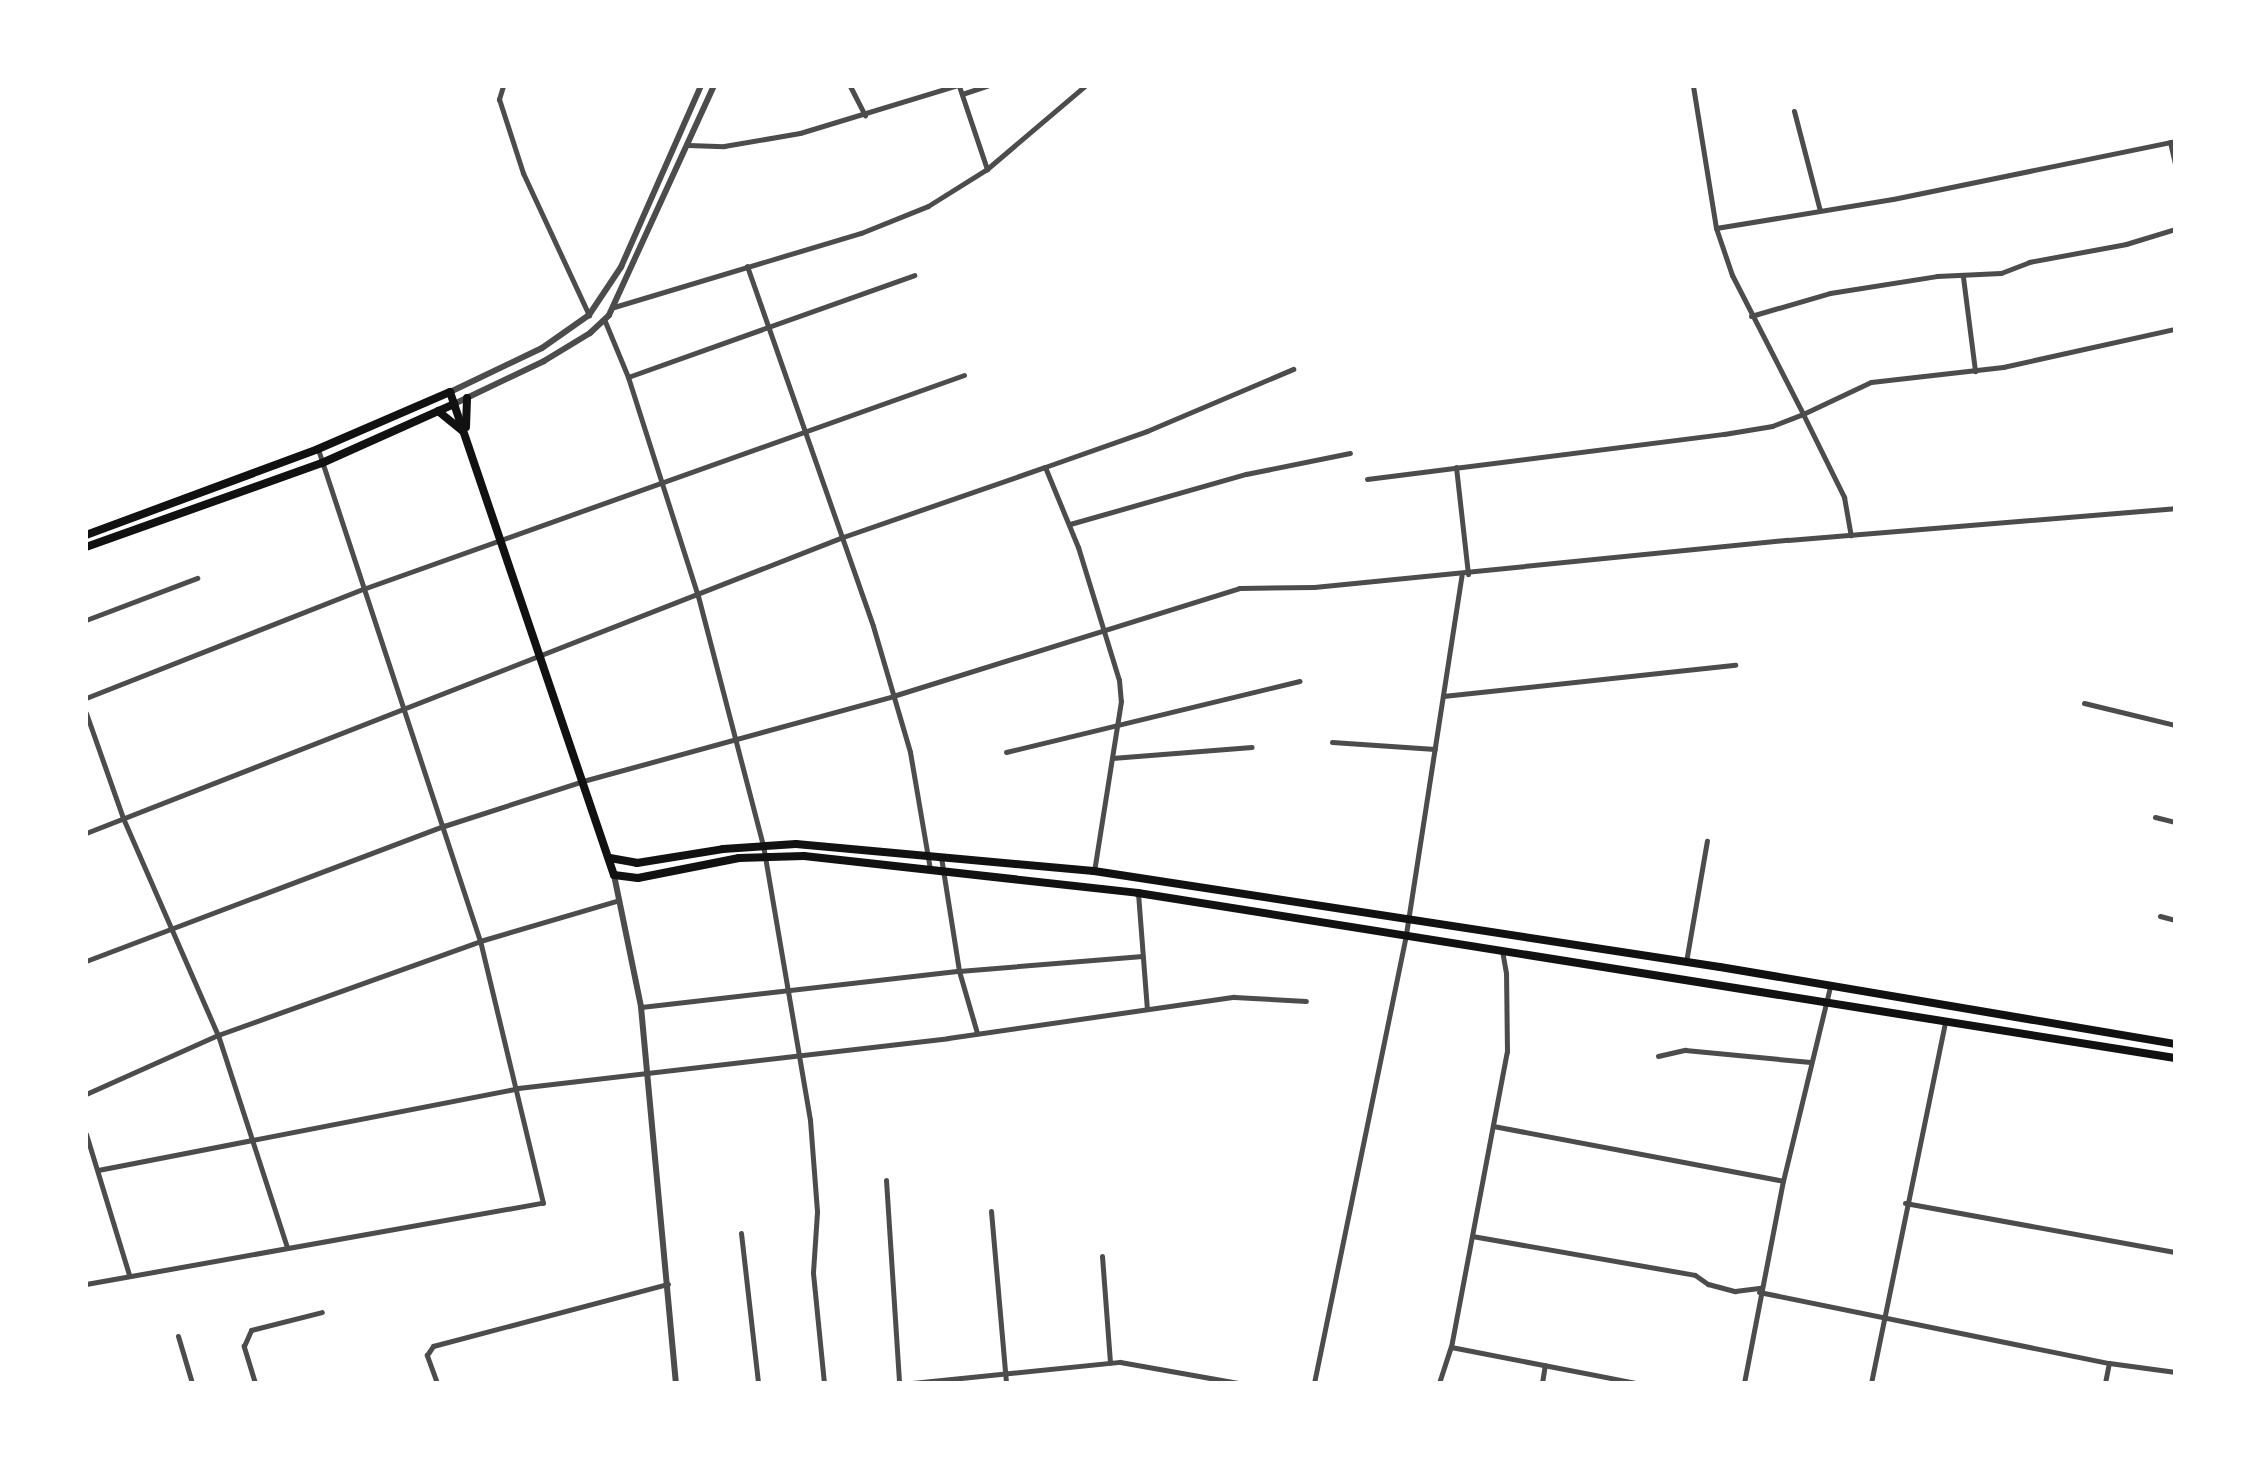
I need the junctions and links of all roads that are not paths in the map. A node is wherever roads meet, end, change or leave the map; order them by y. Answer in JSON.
{"nodes":[{"id":1,"x":503,"y":86,"type":"edge"},
{"id":2,"x":701,"y":86,"type":"edge"},
{"id":3,"x":714,"y":86,"type":"edge"},
{"id":4,"x":850,"y":86,"type":"edge"},
{"id":5,"x":957,"y":86,"type":"edge"},
{"id":6,"x":987,"y":86,"type":"edge"},
{"id":7,"x":1085,"y":86,"type":"edge"},
{"id":8,"x":1693,"y":86,"type":"edge"},
{"id":9,"x":962,"y":94,"type":"junction"},
{"id":10,"x":1794,"y":111,"type":"dead end"},
{"id":11,"x":865,"y":115,"type":"junction"},
{"id":12,"x":2173,"y":142,"type":"edge"},
{"id":13,"x":688,"y":145,"type":"junction"},
{"id":14,"x":2175,"y":164,"type":"edge"},
{"id":15,"x":987,"y":169,"type":"junction"},
{"id":16,"x":1820,"y":211,"type":"junction"},
{"id":17,"x":1716,"y":228,"type":"junction"},
{"id":18,"x":2175,"y":229,"type":"edge"},
{"id":19,"x":747,"y":266,"type":"junction"},
{"id":20,"x":914,"y":275,"type":"dead end"},
{"id":21,"x":1963,"y":276,"type":"junction"},
{"id":22,"x":614,"y":307,"type":"junction"},
{"id":23,"x":589,"y":315,"type":"junction"},
{"id":24,"x":1751,"y":316,"type":"junction"},
{"id":25,"x":604,"y":319,"type":"junction"},
{"id":26,"x":767,"y":328,"type":"junction"},
{"id":27,"x":2175,"y":329,"type":"edge"},
{"id":28,"x":1293,"y":369,"type":"dead end"},
{"id":29,"x":1975,"y":371,"type":"junction"},
{"id":30,"x":964,"y":375,"type":"dead end"},
{"id":31,"x":628,"y":377,"type":"junction"},
{"id":32,"x":450,"y":392,"type":"junction"},
{"id":33,"x":467,"y":398,"type":"junction"},
{"id":34,"x":454,"y":404,"type":"junction"},
{"id":35,"x":438,"y":411,"type":"junction"},
{"id":36,"x":1803,"y":414,"type":"junction"},
{"id":37,"x":802,"y":430,"type":"junction"},
{"id":38,"x":466,"y":433,"type":"junction"},
{"id":39,"x":318,"y":449,"type":"junction"},
{"id":40,"x":1350,"y":453,"type":"dead end"},
{"id":41,"x":322,"y":463,"type":"junction"},
{"id":42,"x":1045,"y":467,"type":"junction"},
{"id":43,"x":1456,"y":467,"type":"junction"},
{"id":44,"x":1367,"y":479,"type":"dead end"},
{"id":45,"x":660,"y":480,"type":"junction"},
{"id":46,"x":2175,"y":508,"type":"edge"},
{"id":47,"x":1070,"y":524,"type":"junction"},
{"id":48,"x":86,"y":535,"type":"edge"},
{"id":49,"x":1851,"y":535,"type":"junction"},
{"id":50,"x":843,"y":537,"type":"junction"},
{"id":51,"x":501,"y":540,"type":"junction"},
{"id":52,"x":86,"y":547,"type":"edge"},
{"id":53,"x":1465,"y":574,"type":"junction"},
{"id":54,"x":197,"y":578,"type":"dead end"},
{"id":55,"x":363,"y":589,"type":"junction"},
{"id":56,"x":698,"y":596,"type":"junction"},
{"id":57,"x":86,"y":620,"type":"edge"},
{"id":58,"x":1107,"y":632,"type":"junction"},
{"id":59,"x":541,"y":653,"type":"junction"},
{"id":60,"x":1735,"y":665,"type":"dead end"},
{"id":61,"x":1300,"y":681,"type":"dead end"},
{"id":62,"x":892,"y":696,"type":"junction"},
{"id":63,"x":1443,"y":696,"type":"junction"},
{"id":64,"x":86,"y":698,"type":"edge"},
{"id":65,"x":2084,"y":703,"type":"dead end"},
{"id":66,"x":404,"y":706,"type":"junction"},
{"id":67,"x":86,"y":713,"type":"edge"},
{"id":68,"x":2175,"y":724,"type":"edge"},
{"id":69,"x":1117,"y":725,"type":"junction"},
{"id":70,"x":735,"y":739,"type":"junction"},
{"id":71,"x":1332,"y":742,"type":"dead end"},
{"id":72,"x":1252,"y":747,"type":"dead end"},
{"id":73,"x":1435,"y":749,"type":"junction"},
{"id":74,"x":1006,"y":752,"type":"dead end"},
{"id":75,"x":1112,"y":758,"type":"junction"},
{"id":76,"x":583,"y":780,"type":"junction"},
{"id":77,"x":2155,"y":817,"type":"dead end"},
{"id":78,"x":123,"y":818,"type":"junction"},
{"id":79,"x":2175,"y":822,"type":"edge"},
{"id":80,"x":444,"y":827,"type":"junction"},
{"id":81,"x":86,"y":833,"type":"edge"},
{"id":82,"x":1707,"y":841,"type":"dead end"},
{"id":83,"x":763,"y":845,"type":"junction"},
{"id":84,"x":764,"y":856,"type":"junction"},
{"id":85,"x":930,"y":856,"type":"junction"},
{"id":86,"x":941,"y":857,"type":"junction"},
{"id":87,"x":610,"y":858,"type":"junction"},
{"id":88,"x":930,"y":869,"type":"junction"},
{"id":89,"x":943,"y":870,"type":"junction"},
{"id":90,"x":1094,"y":872,"type":"junction"},
{"id":91,"x":614,"y":875,"type":"junction"},
{"id":92,"x":1138,"y":893,"type":"junction"},
{"id":93,"x":619,"y":900,"type":"junction"},
{"id":94,"x":2160,"y":916,"type":"dead end"},
{"id":95,"x":1408,"y":920,"type":"junction"},
{"id":96,"x":2175,"y":920,"type":"edge"},
{"id":97,"x":171,"y":930,"type":"junction"},
{"id":98,"x":1406,"y":934,"type":"junction"},
{"id":99,"x":480,"y":941,"type":"junction"},
{"id":100,"x":1502,"y":950,"type":"junction"},
{"id":101,"x":1142,"y":956,"type":"junction"},
{"id":102,"x":86,"y":961,"type":"edge"},
{"id":103,"x":1686,"y":962,"type":"junction"},
{"id":104,"x":959,"y":971,"type":"junction"},
{"id":105,"x":1830,"y":987,"type":"junction"},
{"id":106,"x":791,"y":989,"type":"junction"},
{"id":107,"x":1825,"y":1000,"type":"junction"},
{"id":108,"x":1306,"y":1001,"type":"dead end"},
{"id":109,"x":641,"y":1007,"type":"junction"},
{"id":110,"x":1147,"y":1009,"type":"junction"},
{"id":111,"x":1945,"y":1022,"type":"junction"},
{"id":112,"x":977,"y":1033,"type":"junction"},
{"id":113,"x":218,"y":1035,"type":"junction"},
{"id":114,"x":2175,"y":1044,"type":"edge"},
{"id":115,"x":801,"y":1055,"type":"junction"},
{"id":116,"x":1658,"y":1056,"type":"dead end"},
{"id":117,"x":2175,"y":1058,"type":"edge"},
{"id":118,"x":1810,"y":1062,"type":"junction"},
{"id":119,"x":647,"y":1074,"type":"junction"},
{"id":120,"x":518,"y":1088,"type":"junction"},
{"id":121,"x":86,"y":1094,"type":"edge"},
{"id":122,"x":1493,"y":1126,"type":"junction"},
{"id":123,"x":86,"y":1135,"type":"edge"},
{"id":124,"x":251,"y":1138,"type":"junction"},
{"id":125,"x":98,"y":1170,"type":"junction"},
{"id":126,"x":886,"y":1180,"type":"dead end"},
{"id":127,"x":1783,"y":1181,"type":"junction"},
{"id":128,"x":1905,"y":1203,"type":"junction"},
{"id":129,"x":991,"y":1211,"type":"dead end"},
{"id":130,"x":741,"y":1233,"type":"dead end"},
{"id":131,"x":1472,"y":1236,"type":"junction"},
{"id":132,"x":286,"y":1247,"type":"junction"},
{"id":133,"x":2175,"y":1252,"type":"edge"},
{"id":134,"x":1102,"y":1256,"type":"dead end"},
{"id":135,"x":129,"y":1275,"type":"junction"},
{"id":136,"x":86,"y":1284,"type":"edge"},
{"id":137,"x":668,"y":1284,"type":"junction"},
{"id":138,"x":1760,"y":1290,"type":"junction"},
{"id":139,"x":322,"y":1312,"type":"dead end"},
{"id":140,"x":1885,"y":1319,"type":"junction"},
{"id":141,"x":178,"y":1336,"type":"dead end"},
{"id":142,"x":1451,"y":1347,"type":"junction"},
{"id":143,"x":1110,"y":1363,"type":"junction"},
{"id":144,"x":2109,"y":1363,"type":"junction"},
{"id":145,"x":1545,"y":1366,"type":"junction"},
{"id":146,"x":1005,"y":1373,"type":"junction"},
{"id":147,"x":2175,"y":1373,"type":"edge"},
{"id":148,"x":192,"y":1383,"type":"edge"},
{"id":149,"x":255,"y":1383,"type":"edge"},
{"id":150,"x":437,"y":1383,"type":"edge"},
{"id":151,"x":676,"y":1383,"type":"edge"},
{"id":152,"x":758,"y":1383,"type":"edge"},
{"id":153,"x":824,"y":1383,"type":"edge"},
{"id":154,"x":899,"y":1383,"type":"edge"},
{"id":155,"x":912,"y":1383,"type":"edge"},
{"id":156,"x":1006,"y":1383,"type":"edge"},
{"id":157,"x":1238,"y":1383,"type":"edge"},
{"id":158,"x":1314,"y":1383,"type":"edge"},
{"id":159,"x":1439,"y":1383,"type":"edge"},
{"id":160,"x":1542,"y":1383,"type":"edge"},
{"id":161,"x":1636,"y":1383,"type":"edge"},
{"id":162,"x":1744,"y":1383,"type":"edge"},
{"id":163,"x":1871,"y":1383,"type":"edge"},
{"id":164,"x":2105,"y":1383,"type":"edge"}],
"edges":[{"from":1,"to":23,"type":"street"},
{"from":2,"to":23,"type":"street"},
{"from":3,"to":13,"type":"street"},
{"from":4,"to":11,"type":"street"},
{"from":5,"to":9,"type":"street"},
{"from":5,"to":11,"type":"street"},
{"from":6,"to":9,"type":"street"},
{"from":7,"to":15,"type":"street"},
{"from":8,"to":17,"type":"street"},
{"from":9,"to":15,"type":"street"},
{"from":10,"to":16,"type":"street"},
{"from":11,"to":13,"type":"street"},
{"from":12,"to":14,"type":"street"},
{"from":12,"to":16,"type":"street"},
{"from":13,"to":22,"type":"street"},
{"from":15,"to":19,"type":"street"},
{"from":16,"to":17,"type":"street"},
{"from":17,"to":24,"type":"street"},
{"from":18,"to":21,"type":"street"},
{"from":19,"to":22,"type":"street"},
{"from":19,"to":26,"type":"street"},
{"from":20,"to":26,"type":"street"},
{"from":21,"to":24,"type":"street"},
{"from":21,"to":29,"type":"street"},
{"from":22,"to":25,"type":"street"},
{"from":23,"to":32,"type":"street"},
{"from":24,"to":36,"type":"street"},
{"from":25,"to":31,"type":"street"},
{"from":25,"to":33,"type":"street"},
{"from":26,"to":31,"type":"street"},
{"from":26,"to":37,"type":"street"},
{"from":27,"to":29,"type":"street"},
{"from":28,"to":42,"type":"street"},
{"from":29,"to":36,"type":"street"},
{"from":30,"to":37,"type":"street"},
{"from":31,"to":45,"type":"street"},
{"from":32,"to":34,"type":"main road"},
{"from":32,"to":39,"type":"main road"},
{"from":33,"to":34,"type":"street"},
{"from":33,"to":38,"type":"main road"},
{"from":34,"to":35,"type":"main road"},
{"from":34,"to":38,"type":"main road"},
{"from":35,"to":38,"type":"main road"},
{"from":35,"to":41,"type":"main road"},
{"from":36,"to":43,"type":"street"},
{"from":36,"to":49,"type":"street"},
{"from":37,"to":45,"type":"street"},
{"from":37,"to":50,"type":"street"},
{"from":38,"to":51,"type":"main road"},
{"from":39,"to":41,"type":"street"},
{"from":39,"to":48,"type":"main road"},
{"from":40,"to":47,"type":"street"},
{"from":41,"to":52,"type":"main road"},
{"from":41,"to":55,"type":"street"},
{"from":42,"to":47,"type":"street"},
{"from":42,"to":50,"type":"street"},
{"from":43,"to":44,"type":"street"},
{"from":43,"to":53,"type":"street"},
{"from":45,"to":51,"type":"street"},
{"from":45,"to":56,"type":"street"},
{"from":46,"to":49,"type":"street"},
{"from":47,"to":58,"type":"street"},
{"from":49,"to":53,"type":"street"},
{"from":50,"to":56,"type":"street"},
{"from":50,"to":62,"type":"street"},
{"from":51,"to":55,"type":"street"},
{"from":51,"to":59,"type":"main road"},
{"from":53,"to":58,"type":"street"},
{"from":53,"to":63,"type":"street"},
{"from":54,"to":57,"type":"street"},
{"from":55,"to":64,"type":"street"},
{"from":55,"to":66,"type":"street"},
{"from":56,"to":59,"type":"street"},
{"from":56,"to":70,"type":"street"},
{"from":58,"to":62,"type":"street"},
{"from":58,"to":69,"type":"street"},
{"from":59,"to":66,"type":"street"},
{"from":59,"to":76,"type":"main road"},
{"from":60,"to":63,"type":"street"},
{"from":61,"to":69,"type":"street"},
{"from":62,"to":70,"type":"street"},
{"from":62,"to":85,"type":"street"},
{"from":63,"to":73,"type":"street"},
{"from":65,"to":68,"type":"street"},
{"from":66,"to":78,"type":"street"},
{"from":66,"to":80,"type":"street"},
{"from":67,"to":78,"type":"street"},
{"from":69,"to":74,"type":"street"},
{"from":69,"to":75,"type":"street"},
{"from":70,"to":76,"type":"street"},
{"from":70,"to":83,"type":"street"},
{"from":71,"to":73,"type":"street"},
{"from":72,"to":75,"type":"street"},
{"from":73,"to":95,"type":"street"},
{"from":75,"to":90,"type":"street"},
{"from":76,"to":80,"type":"street"},
{"from":76,"to":87,"type":"main road"},
{"from":77,"to":79,"type":"street"},
{"from":78,"to":81,"type":"street"},
{"from":78,"to":97,"type":"street"},
{"from":80,"to":97,"type":"street"},
{"from":80,"to":99,"type":"street"},
{"from":82,"to":103,"type":"street"},
{"from":83,"to":84,"type":"street"},
{"from":83,"to":85,"type":"main road"},
{"from":83,"to":87,"type":"main road"},
{"from":84,"to":88,"type":"main road"},
{"from":84,"to":91,"type":"main road"},
{"from":84,"to":106,"type":"street"},
{"from":85,"to":86,"type":"main road"},
{"from":85,"to":88,"type":"street"},
{"from":86,"to":89,"type":"street"},
{"from":86,"to":90,"type":"main road"},
{"from":87,"to":91,"type":"main road"},
{"from":88,"to":89,"type":"main road"},
{"from":89,"to":92,"type":"main road"},
{"from":89,"to":104,"type":"street"},
{"from":90,"to":95,"type":"main road"},
{"from":91,"to":93,"type":"street"},
{"from":92,"to":98,"type":"main road"},
{"from":92,"to":101,"type":"street"},
{"from":93,"to":99,"type":"street"},
{"from":93,"to":109,"type":"street"},
{"from":94,"to":96,"type":"street"},
{"from":95,"to":98,"type":"street"},
{"from":95,"to":103,"type":"main road"},
{"from":97,"to":102,"type":"street"},
{"from":97,"to":113,"type":"street"},
{"from":98,"to":100,"type":"main road"},
{"from":98,"to":158,"type":"street"},
{"from":99,"to":113,"type":"street"},
{"from":99,"to":120,"type":"street"},
{"from":100,"to":107,"type":"main road"},
{"from":100,"to":122,"type":"street"},
{"from":101,"to":104,"type":"street"},
{"from":101,"to":110,"type":"street"},
{"from":103,"to":105,"type":"main road"},
{"from":104,"to":106,"type":"street"},
{"from":104,"to":112,"type":"street"},
{"from":105,"to":107,"type":"street"},
{"from":105,"to":114,"type":"main road"},
{"from":106,"to":109,"type":"street"},
{"from":106,"to":115,"type":"street"},
{"from":107,"to":111,"type":"main road"},
{"from":107,"to":118,"type":"street"},
{"from":108,"to":110,"type":"street"},
{"from":109,"to":119,"type":"street"},
{"from":110,"to":112,"type":"street"},
{"from":111,"to":117,"type":"main road"},
{"from":111,"to":128,"type":"street"},
{"from":112,"to":115,"type":"street"},
{"from":113,"to":121,"type":"street"},
{"from":113,"to":124,"type":"street"},
{"from":115,"to":119,"type":"street"},
{"from":115,"to":153,"type":"street"},
{"from":116,"to":118,"type":"street"},
{"from":118,"to":127,"type":"street"},
{"from":119,"to":120,"type":"street"},
{"from":119,"to":137,"type":"street"},
{"from":120,"to":124,"type":"street"},
{"from":120,"to":132,"type":"street"},
{"from":122,"to":127,"type":"street"},
{"from":122,"to":131,"type":"street"},
{"from":123,"to":125,"type":"street"},
{"from":124,"to":125,"type":"street"},
{"from":124,"to":132,"type":"street"},
{"from":125,"to":135,"type":"street"},
{"from":126,"to":154,"type":"street"},
{"from":127,"to":138,"type":"street"},
{"from":128,"to":133,"type":"street"},
{"from":128,"to":140,"type":"street"},
{"from":129,"to":146,"type":"street"},
{"from":130,"to":152,"type":"street"},
{"from":131,"to":138,"type":"street"},
{"from":131,"to":142,"type":"street"},
{"from":132,"to":135,"type":"street"},
{"from":134,"to":143,"type":"street"},
{"from":135,"to":136,"type":"street"},
{"from":137,"to":150,"type":"street"},
{"from":137,"to":151,"type":"street"},
{"from":138,"to":140,"type":"street"},
{"from":138,"to":162,"type":"street"},
{"from":139,"to":149,"type":"street"},
{"from":140,"to":144,"type":"street"},
{"from":140,"to":163,"type":"street"},
{"from":141,"to":148,"type":"street"},
{"from":142,"to":145,"type":"street"},
{"from":142,"to":159,"type":"street"},
{"from":143,"to":146,"type":"street"},
{"from":143,"to":157,"type":"street"},
{"from":144,"to":147,"type":"street"},
{"from":144,"to":164,"type":"street"},
{"from":145,"to":160,"type":"street"},
{"from":145,"to":161,"type":"street"},
{"from":146,"to":155,"type":"street"},
{"from":146,"to":156,"type":"street"}]}
